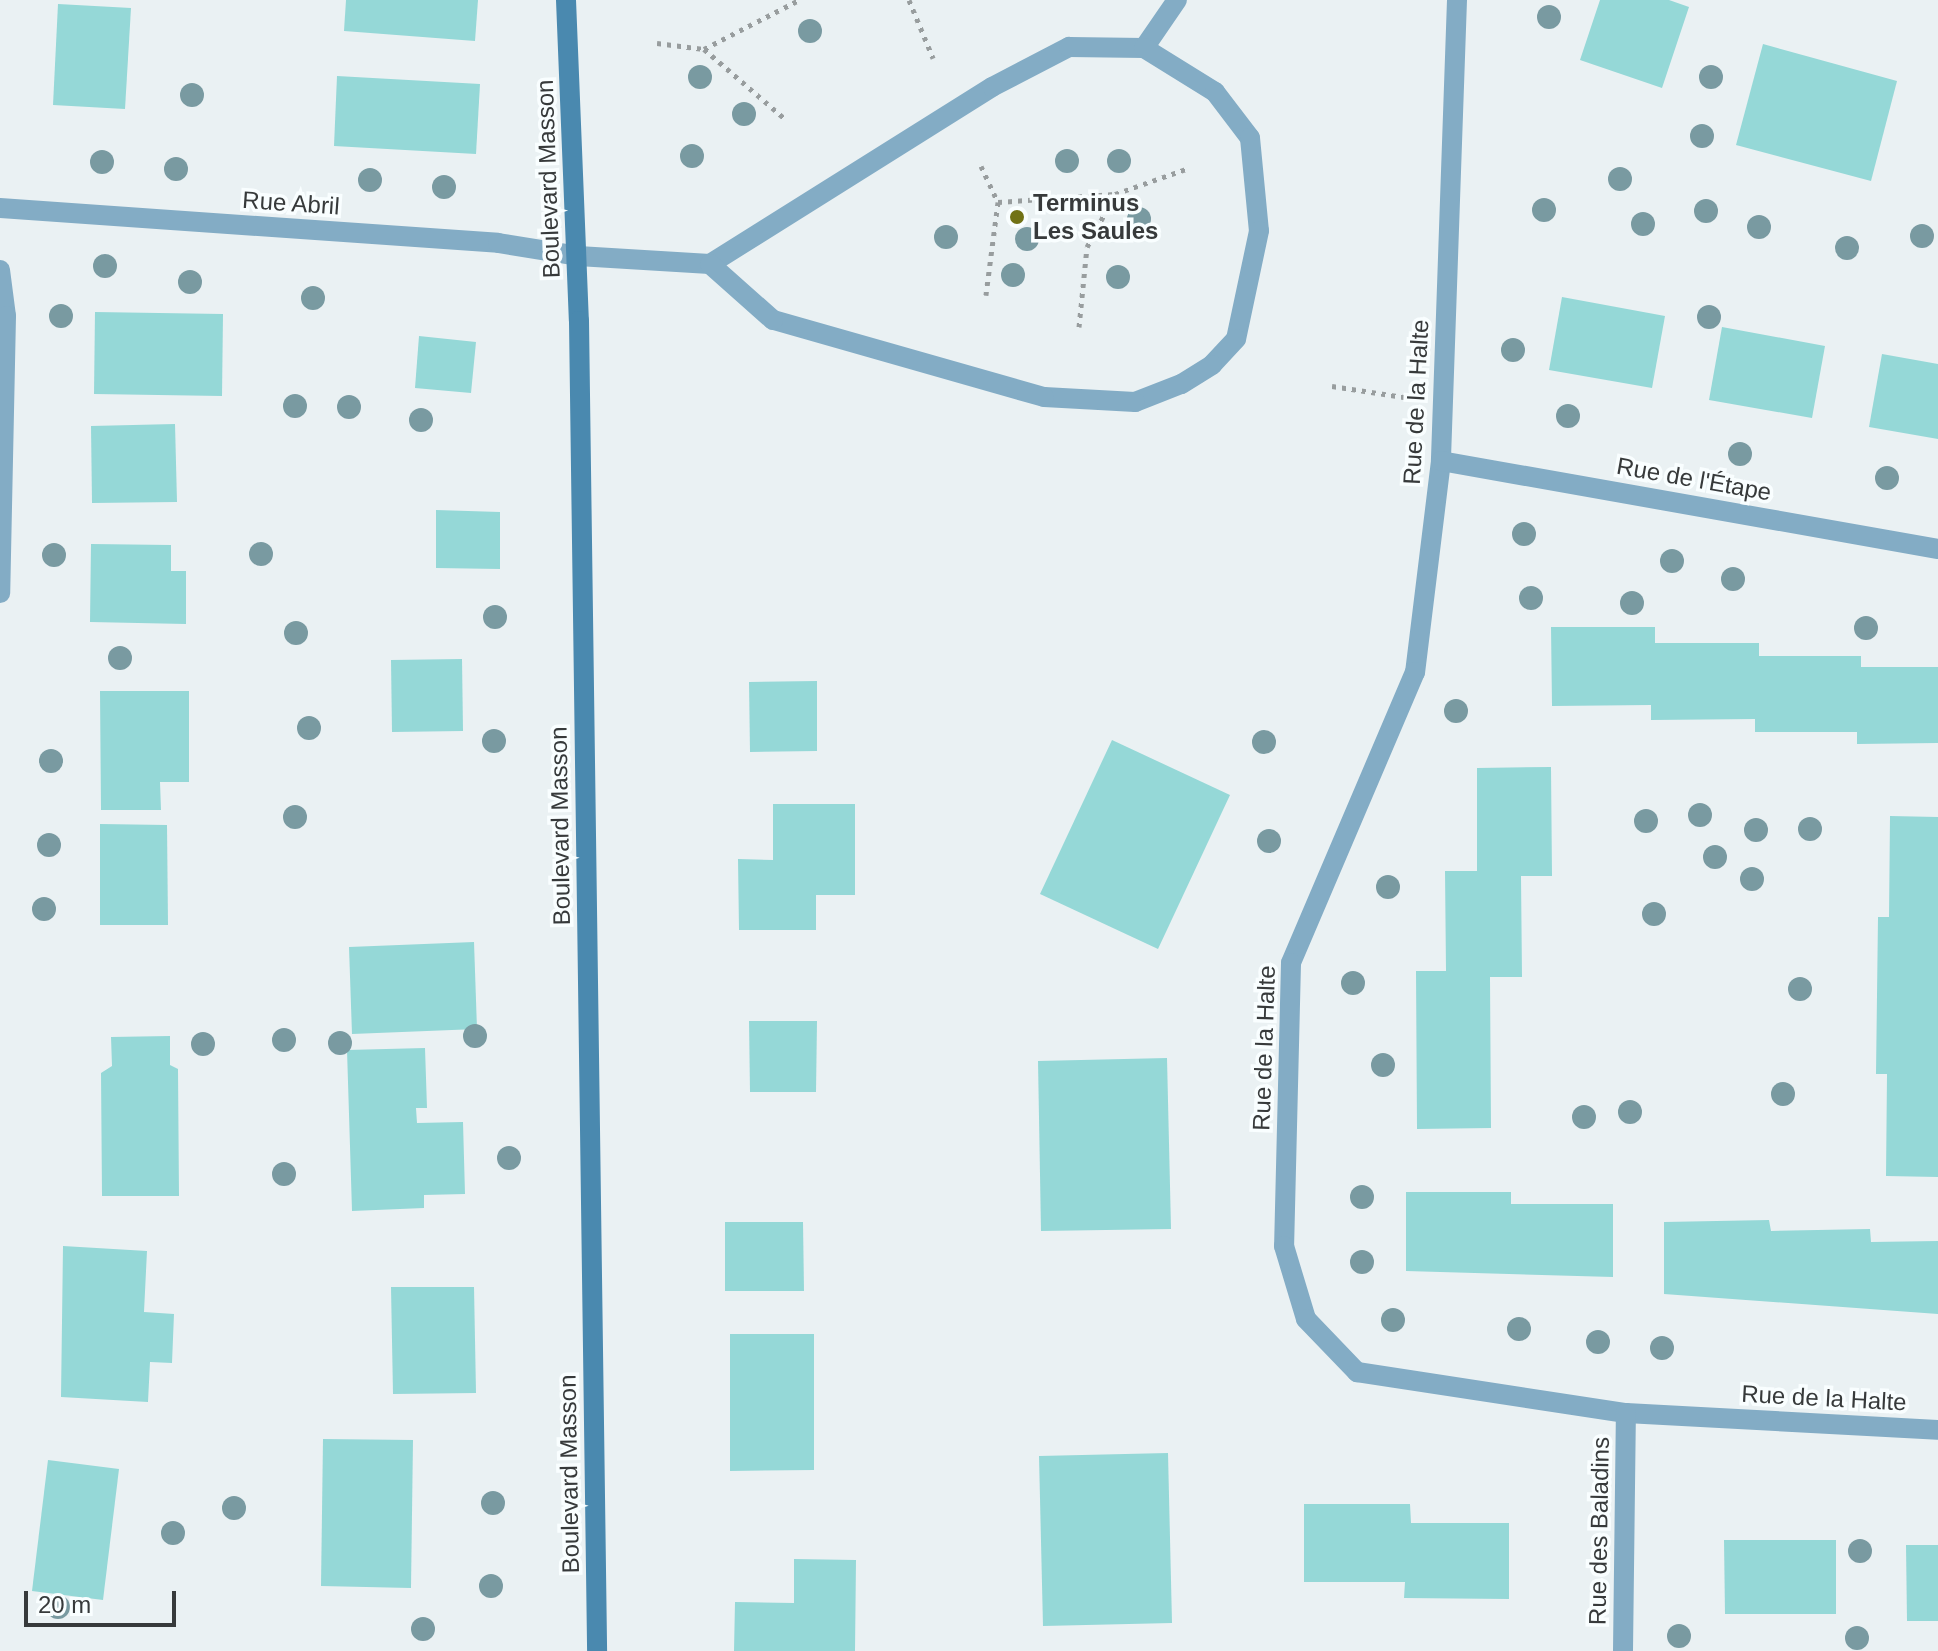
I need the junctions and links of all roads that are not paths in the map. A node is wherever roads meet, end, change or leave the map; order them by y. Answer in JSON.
{"nodes":[{"id":1,"x":566,"y":0,"type":"edge"},
{"id":2,"x":1177,"y":0,"type":"edge"},
{"id":3,"x":1457,"y":0,"type":"edge"},
{"id":4,"x":1144,"y":48,"type":"junction"},
{"id":5,"x":0,"y":208,"type":"edge"},
{"id":6,"x":578,"y":256,"type":"junction"},
{"id":7,"x":710,"y":264,"type":"junction"},
{"id":8,"x":0,"y":270,"type":"edge"},
{"id":9,"x":1441,"y":461,"type":"junction"},
{"id":10,"x":1938,"y":549,"type":"edge"},
{"id":11,"x":0,"y":593,"type":"edge"},
{"id":12,"x":1626,"y":1413,"type":"junction"},
{"id":13,"x":1938,"y":1430,"type":"edge"},
{"id":14,"x":597,"y":1651,"type":"edge"},
{"id":15,"x":1623,"y":1651,"type":"edge"}],
"edges":[{"from":1,"to":6,"type":"main road","name":"Boulevard Masson"},
{"from":2,"to":4,"type":"street"},
{"from":3,"to":9,"type":"street","name":"Rue de la Halte"},
{"from":4,"to":7,"type":"street"},
{"from":4,"to":7,"type":"street"},
{"from":5,"to":6,"type":"street","name":"Rue Abril"},
{"from":6,"to":7,"type":"street","name":"Rue Abril"},
{"from":6,"to":14,"type":"main road","name":"Boulevard Masson"},
{"from":8,"to":11,"type":"street"},
{"from":9,"to":10,"type":"street","name":"Rue de l'Étape"},
{"from":9,"to":12,"type":"street","name":"Rue de la Halte"},
{"from":12,"to":13,"type":"street","name":"Rue de la Halte"},
{"from":12,"to":15,"type":"street","name":"Rue des Baladins"}]}
